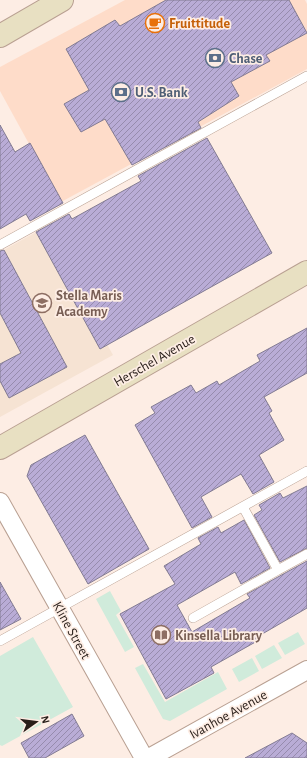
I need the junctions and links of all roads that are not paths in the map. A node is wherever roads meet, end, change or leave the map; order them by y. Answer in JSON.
{"nodes":[{"id":1,"x":62,"y":0,"type":"edge"},
{"id":2,"x":0,"y":36,"type":"edge"},
{"id":3,"x":307,"y":76,"type":"edge"},
{"id":4,"x":0,"y":245,"type":"edge"},
{"id":5,"x":307,"y":272,"type":"edge"},
{"id":6,"x":0,"y":448,"type":"edge"},
{"id":7,"x":307,"y":471,"type":"edge"},
{"id":8,"x":0,"y":502,"type":"edge"},
{"id":9,"x":243,"y":507,"type":"junction"},
{"id":10,"x":307,"y":554,"type":"edge"},
{"id":11,"x":278,"y":570,"type":"junction"},
{"id":12,"x":59,"y":608,"type":"junction"},
{"id":13,"x":193,"y":618,"type":"dead end"},
{"id":14,"x":0,"y":641,"type":"edge"},
{"id":15,"x":307,"y":670,"type":"edge"},
{"id":16,"x":144,"y":758,"type":"edge"},
{"id":17,"x":149,"y":758,"type":"edge"}],
"edges":[{"from":1,"to":2,"type":"street"},
{"from":3,"to":4,"type":"lane"},
{"from":5,"to":6,"type":"street","name":"Herschel Avenue"},
{"from":7,"to":9,"type":"lane"},
{"from":8,"to":12,"type":"street","name":"Kline Street"},
{"from":9,"to":11,"type":"lane"},
{"from":9,"to":12,"type":"lane"},
{"from":10,"to":11,"type":"lane"},
{"from":11,"to":13,"type":"lane"},
{"from":12,"to":14,"type":"lane"},
{"from":12,"to":16,"type":"street","name":"Kline Street"},
{"from":15,"to":17,"type":"street","name":"Ivanhoe Avenue"}]}
